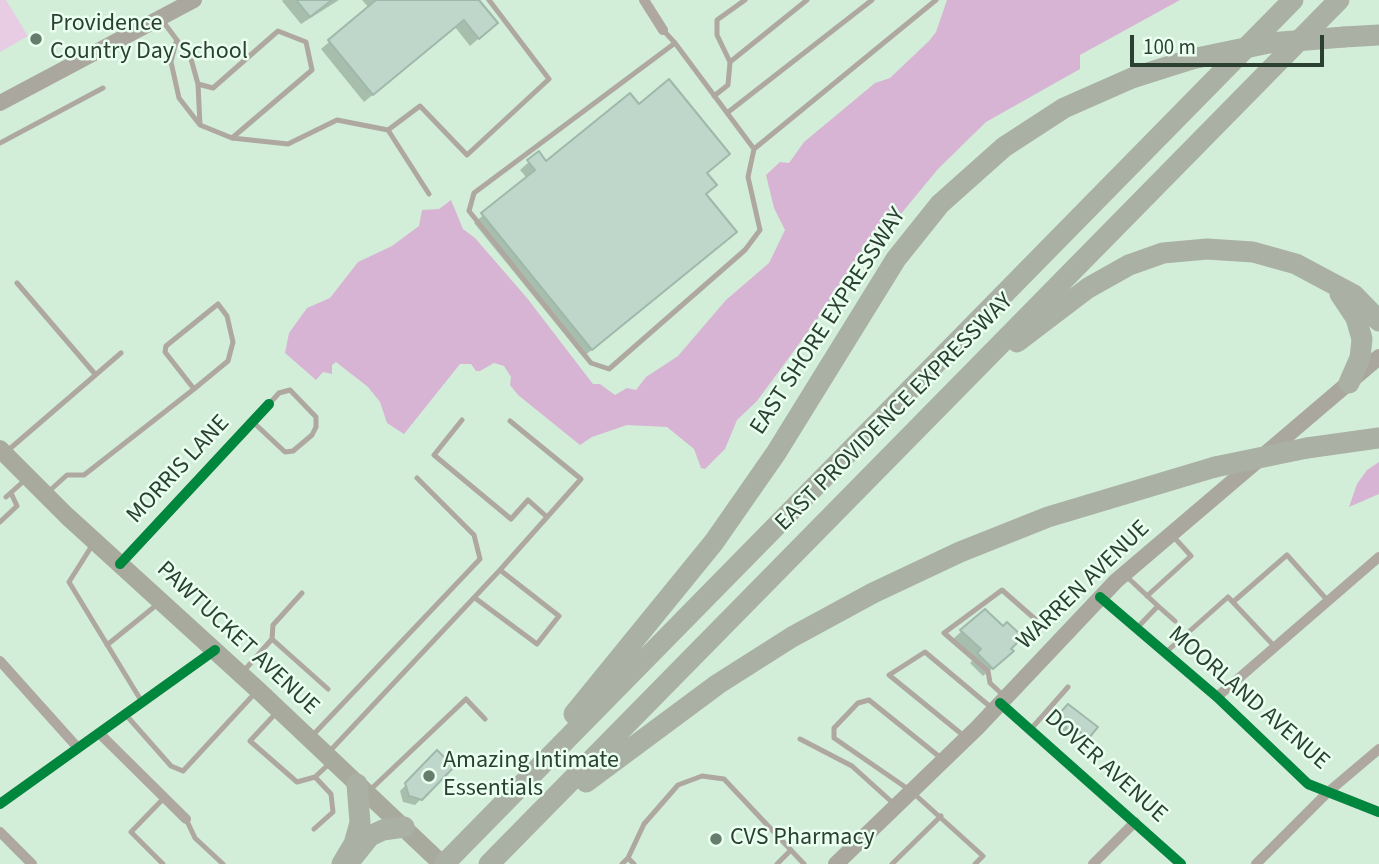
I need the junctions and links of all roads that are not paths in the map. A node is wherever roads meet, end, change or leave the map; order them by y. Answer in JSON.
{"nodes":[{"id":1,"x":194,"y":0,"type":"edge"},
{"id":2,"x":489,"y":0,"type":"edge"},
{"id":3,"x":644,"y":0,"type":"edge"},
{"id":4,"x":745,"y":0,"type":"edge"},
{"id":5,"x":807,"y":0,"type":"edge"},
{"id":6,"x":872,"y":0,"type":"edge"},
{"id":7,"x":936,"y":0,"type":"edge"},
{"id":8,"x":1293,"y":0,"type":"edge"},
{"id":9,"x":1339,"y":0,"type":"edge"},
{"id":10,"x":160,"y":18,"type":"junction"},
{"id":11,"x":663,"y":30,"type":"joint"},
{"id":12,"x":1379,"y":37,"type":"edge"},
{"id":13,"x":176,"y":42,"type":"junction"},
{"id":14,"x":675,"y":43,"type":"junction"},
{"id":15,"x":730,"y":62,"type":"junction"},
{"id":16,"x":198,"y":84,"type":"junction"},
{"id":17,"x":103,"y":88,"type":"dead end"},
{"id":18,"x":714,"y":96,"type":"junction"},
{"id":19,"x":0,"y":103,"type":"edge"},
{"id":20,"x":727,"y":113,"type":"junction"},
{"id":21,"x":200,"y":125,"type":"junction"},
{"id":22,"x":388,"y":130,"type":"junction"},
{"id":23,"x":232,"y":138,"type":"junction"},
{"id":24,"x":0,"y":143,"type":"edge"},
{"id":25,"x":754,"y":149,"type":"junction"},
{"id":26,"x":429,"y":194,"type":"dead end"},
{"id":27,"x":1327,"y":279,"type":"junction"},
{"id":28,"x":17,"y":283,"type":"dead end"},
{"id":29,"x":1379,"y":321,"type":"edge"},
{"id":30,"x":121,"y":353,"type":"dead end"},
{"id":31,"x":1379,"y":357,"type":"edge"},
{"id":32,"x":95,"y":374,"type":"junction"},
{"id":33,"x":1349,"y":383,"type":"junction"},
{"id":34,"x":194,"y":389,"type":"junction"},
{"id":35,"x":949,"y":396,"type":"junction"},
{"id":36,"x":270,"y":404,"type":"joint"},
{"id":37,"x":462,"y":420,"type":"dead end"},
{"id":38,"x":510,"y":421,"type":"dead end"},
{"id":39,"x":253,"y":422,"type":"junction"},
{"id":40,"x":1379,"y":438,"type":"edge"},
{"id":41,"x":2,"y":452,"type":"edge"},
{"id":42,"x":28,"y":478,"type":"junction"},
{"id":43,"x":417,"y":478,"type":"dead end"},
{"id":44,"x":44,"y":495,"type":"junction"},
{"id":45,"x":547,"y":517,"type":"junction"},
{"id":46,"x":0,"y":522,"type":"edge"},
{"id":47,"x":1170,"y":533,"type":"junction"},
{"id":48,"x":95,"y":542,"type":"junction"},
{"id":49,"x":1379,"y":557,"type":"edge"},
{"id":50,"x":120,"y":564,"type":"junction"},
{"id":51,"x":500,"y":570,"type":"junction"},
{"id":52,"x":1124,"y":574,"type":"junction"},
{"id":53,"x":302,"y":593,"type":"dead end"},
{"id":54,"x":1147,"y":596,"type":"junction"},
{"id":55,"x":1100,"y":597,"type":"junction"},
{"id":56,"x":475,"y":598,"type":"junction"},
{"id":57,"x":161,"y":601,"type":"junction"},
{"id":58,"x":1328,"y":601,"type":"junction"},
{"id":59,"x":1233,"y":602,"type":"junction"},
{"id":60,"x":1158,"y":606,"type":"junction"},
{"id":61,"x":1035,"y":619,"type":"dead end"},
{"id":62,"x":1175,"y":621,"type":"dead end"},
{"id":63,"x":1136,"y":628,"type":"junction"},
{"id":64,"x":272,"y":639,"type":"junction"},
{"id":65,"x":107,"y":645,"type":"junction"},
{"id":66,"x":1275,"y":647,"type":"junction"},
{"id":67,"x":215,"y":650,"type":"junction"},
{"id":68,"x":1165,"y":653,"type":"junction"},
{"id":69,"x":0,"y":662,"type":"edge"},
{"id":70,"x":241,"y":674,"type":"junction"},
{"id":71,"x":1069,"y":687,"type":"dead end"},
{"id":72,"x":328,"y":689,"type":"dead end"},
{"id":73,"x":258,"y":690,"type":"junction"},
{"id":74,"x":1217,"y":697,"type":"junction"},
{"id":75,"x":142,"y":702,"type":"junction"},
{"id":76,"x":1000,"y":703,"type":"junction"},
{"id":77,"x":279,"y":710,"type":"junction"},
{"id":78,"x":125,"y":714,"type":"junction"},
{"id":79,"x":485,"y":719,"type":"dead end"},
{"id":80,"x":1031,"y":729,"type":"junction"},
{"id":81,"x":99,"y":733,"type":"junction"},
{"id":82,"x":966,"y":738,"type":"junction"},
{"id":83,"x":310,"y":739,"type":"junction"},
{"id":84,"x":800,"y":739,"type":"dead end"},
{"id":85,"x":78,"y":748,"type":"junction"},
{"id":86,"x":1379,"y":749,"type":"edge"},
{"id":87,"x":330,"y":757,"type":"junction"},
{"id":88,"x":944,"y":760,"type":"junction"},
{"id":89,"x":315,"y":777,"type":"junction"},
{"id":90,"x":362,"y":788,"type":"junction"},
{"id":91,"x":911,"y":791,"type":"junction"},
{"id":92,"x":1327,"y":793,"type":"junction"},
{"id":93,"x":164,"y":798,"type":"junction"},
{"id":94,"x":0,"y":804,"type":"edge"},
{"id":95,"x":896,"y":806,"type":"junction"},
{"id":96,"x":1379,"y":812,"type":"edge"},
{"id":97,"x":941,"y":816,"type":"junction"},
{"id":98,"x":186,"y":819,"type":"joint"},
{"id":99,"x":1135,"y":822,"type":"junction"},
{"id":100,"x":404,"y":827,"type":"junction"},
{"id":101,"x":314,"y":829,"type":"dead end"},
{"id":102,"x":0,"y":832,"type":"edge"},
{"id":103,"x":515,"y":837,"type":"junction"},
{"id":104,"x":461,"y":847,"type":"junction"},
{"id":105,"x":791,"y":850,"type":"junction"},
{"id":106,"x":628,"y":858,"type":"junction"},
{"id":107,"x":32,"y":864,"type":"edge"},
{"id":108,"x":163,"y":864,"type":"edge"},
{"id":109,"x":223,"y":864,"type":"edge"},
{"id":110,"x":345,"y":864,"type":"edge"},
{"id":111,"x":443,"y":864,"type":"edge"},
{"id":112,"x":489,"y":864,"type":"edge"},
{"id":113,"x":622,"y":864,"type":"edge"},
{"id":114,"x":634,"y":864,"type":"edge"},
{"id":115,"x":777,"y":864,"type":"edge"},
{"id":116,"x":804,"y":864,"type":"edge"},
{"id":117,"x":836,"y":864,"type":"edge"},
{"id":118,"x":891,"y":864,"type":"edge"},
{"id":119,"x":975,"y":864,"type":"edge"},
{"id":120,"x":1093,"y":864,"type":"edge"},
{"id":121,"x":1181,"y":864,"type":"edge"},
{"id":122,"x":1256,"y":864,"type":"edge"}],
"edges":[{"from":1,"to":10,"type":"main road"},
{"from":2,"to":22,"type":"lane"},
{"from":3,"to":11,"type":"street"},
{"from":4,"to":15,"type":"lane"},
{"from":5,"to":15,"type":"lane"},
{"from":6,"to":20,"type":"lane"},
{"from":7,"to":25,"type":"lane"},
{"from":8,"to":104,"type":"highway","name":"EAST PROVIDENCE EXPRESSWAY"},
{"from":9,"to":35,"type":"highway","name":"EAST PROVIDENCE EXPRESSWAY"},
{"from":10,"to":13,"type":"lane"},
{"from":10,"to":19,"type":"main road"},
{"from":11,"to":14,"type":"lane"},
{"from":12,"to":104,"type":"highway","name":"EAST SHORE EXPRESSWAY","bridge":true},
{"from":13,"to":16,"type":"lane"},
{"from":13,"to":21,"type":"lane"},
{"from":14,"to":18,"type":"lane"},
{"from":14,"to":25,"type":"lane"},
{"from":15,"to":18,"type":"lane"},
{"from":16,"to":21,"type":"lane"},
{"from":16,"to":23,"type":"lane"},
{"from":17,"to":24,"type":"lane"},
{"from":18,"to":20,"type":"lane"},
{"from":20,"to":25,"type":"lane"},
{"from":21,"to":23,"type":"lane"},
{"from":22,"to":23,"type":"lane"},
{"from":22,"to":26,"type":"lane"},
{"from":27,"to":29,"type":"highway"},
{"from":27,"to":33,"type":"highway"},
{"from":27,"to":35,"type":"highway"},
{"from":28,"to":32,"type":"lane"},
{"from":30,"to":32,"type":"lane"},
{"from":31,"to":33,"type":"main road","name":"WARREN AVENUE"},
{"from":32,"to":41,"type":"lane"},
{"from":33,"to":47,"type":"main road","name":"WARREN AVENUE"},
{"from":34,"to":34,"type":"lane"},
{"from":34,"to":44,"type":"lane"},
{"from":35,"to":103,"type":"highway","name":"EAST PROVIDENCE EXPRESSWAY"},
{"from":36,"to":39,"type":"street","name":"MORRIS LANE"},
{"from":36,"to":39,"type":"lane"},
{"from":37,"to":45,"type":"lane"},
{"from":38,"to":45,"type":"lane"},
{"from":39,"to":50,"type":"street","name":"MORRIS LANE"},
{"from":40,"to":103,"type":"highway","bridge":true},
{"from":41,"to":42,"type":"main road","name":"PAWTUCKET AVENUE"},
{"from":42,"to":44,"type":"main road","name":"PAWTUCKET AVENUE"},
{"from":42,"to":46,"type":"lane"},
{"from":43,"to":83,"type":"lane"},
{"from":44,"to":48,"type":"main road","name":"PAWTUCKET AVENUE"},
{"from":45,"to":51,"type":"lane"},
{"from":47,"to":52,"type":"main road","name":"WARREN AVENUE"},
{"from":47,"to":54,"type":"lane"},
{"from":48,"to":50,"type":"main road","name":"PAWTUCKET AVENUE"},
{"from":48,"to":65,"type":"lane"},
{"from":49,"to":58,"type":"street"},
{"from":50,"to":57,"type":"main road","name":"PAWTUCKET AVENUE"},
{"from":51,"to":56,"type":"lane"},
{"from":51,"to":56,"type":"lane"},
{"from":52,"to":54,"type":"lane"},
{"from":52,"to":55,"type":"main road","name":"WARREN AVENUE"},
{"from":53,"to":64,"type":"lane"},
{"from":54,"to":60,"type":"lane"},
{"from":55,"to":63,"type":"street","name":"MOORLAND AVENUE"},
{"from":55,"to":76,"type":"main road","name":"WARREN AVENUE"},
{"from":56,"to":87,"type":"lane"},
{"from":57,"to":65,"type":"lane"},
{"from":57,"to":67,"type":"main road","name":"PAWTUCKET AVENUE"},
{"from":58,"to":59,"type":"lane"},
{"from":58,"to":66,"type":"street"},
{"from":59,"to":66,"type":"lane"},
{"from":59,"to":68,"type":"lane"},
{"from":60,"to":62,"type":"lane"},
{"from":60,"to":63,"type":"lane"},
{"from":61,"to":76,"type":"lane"},
{"from":63,"to":68,"type":"street","name":"MOORLAND AVENUE"},
{"from":64,"to":70,"type":"lane"},
{"from":64,"to":72,"type":"lane"},
{"from":65,"to":75,"type":"lane"},
{"from":66,"to":74,"type":"street"},
{"from":67,"to":70,"type":"main road","name":"PAWTUCKET AVENUE"},
{"from":67,"to":75,"type":"street"},
{"from":68,"to":74,"type":"street","name":"MOORLAND AVENUE"},
{"from":69,"to":85,"type":"street"},
{"from":70,"to":73,"type":"main road","name":"PAWTUCKET AVENUE"},
{"from":71,"to":80,"type":"lane"},
{"from":73,"to":77,"type":"main road","name":"PAWTUCKET AVENUE"},
{"from":73,"to":78,"type":"lane"},
{"from":74,"to":92,"type":"street","name":"MOORLAND AVENUE"},
{"from":75,"to":78,"type":"street"},
{"from":76,"to":80,"type":"street","name":"DOVER AVENUE"},
{"from":76,"to":82,"type":"main road","name":"WARREN AVENUE"},
{"from":76,"to":82,"type":"lane"},
{"from":77,"to":83,"type":"main road","name":"PAWTUCKET AVENUE"},
{"from":77,"to":89,"type":"lane"},
{"from":78,"to":81,"type":"street"},
{"from":79,"to":90,"type":"lane"},
{"from":80,"to":99,"type":"street","name":"DOVER AVENUE"},
{"from":81,"to":85,"type":"street"},
{"from":81,"to":93,"type":"street"},
{"from":82,"to":88,"type":"main road","name":"WARREN AVENUE"},
{"from":83,"to":87,"type":"main road","name":"PAWTUCKET AVENUE"},
{"from":84,"to":95,"type":"lane"},
{"from":85,"to":94,"type":"street"},
{"from":86,"to":92,"type":"street"},
{"from":87,"to":89,"type":"lane"},
{"from":87,"to":90,"type":"main road","name":"PAWTUCKET AVENUE"},
{"from":88,"to":91,"type":"main road","name":"WARREN AVENUE"},
{"from":88,"to":91,"type":"lane"},
{"from":89,"to":101,"type":"lane"},
{"from":90,"to":100,"type":"main road","name":"PAWTUCKET AVENUE"},
{"from":90,"to":110,"type":"highway"},
{"from":91,"to":95,"type":"main road","name":"WARREN AVENUE"},
{"from":91,"to":97,"type":"lane"},
{"from":92,"to":96,"type":"street","name":"MOORLAND AVENUE"},
{"from":92,"to":122,"type":"street"},
{"from":93,"to":98,"type":"street"},
{"from":93,"to":108,"type":"lane"},
{"from":95,"to":117,"type":"main road","name":"WARREN AVENUE"},
{"from":97,"to":118,"type":"lane"},
{"from":97,"to":119,"type":"lane"},
{"from":98,"to":109,"type":"lane"},
{"from":99,"to":120,"type":"street"},
{"from":99,"to":121,"type":"street","name":"DOVER AVENUE"},
{"from":100,"to":110,"type":"highway"},
{"from":100,"to":111,"type":"main road","name":"PAWTUCKET AVENUE"},
{"from":102,"to":107,"type":"street"},
{"from":103,"to":112,"type":"highway","name":"EAST PROVIDENCE EXPRESSWAY"},
{"from":104,"to":111,"type":"highway","name":"EAST PROVIDENCE EXPRESSWAY"},
{"from":105,"to":106,"type":"lane"},
{"from":105,"to":115,"type":"lane"},
{"from":105,"to":116,"type":"lane"},
{"from":106,"to":113,"type":"lane"},
{"from":106,"to":114,"type":"lane"}]}
